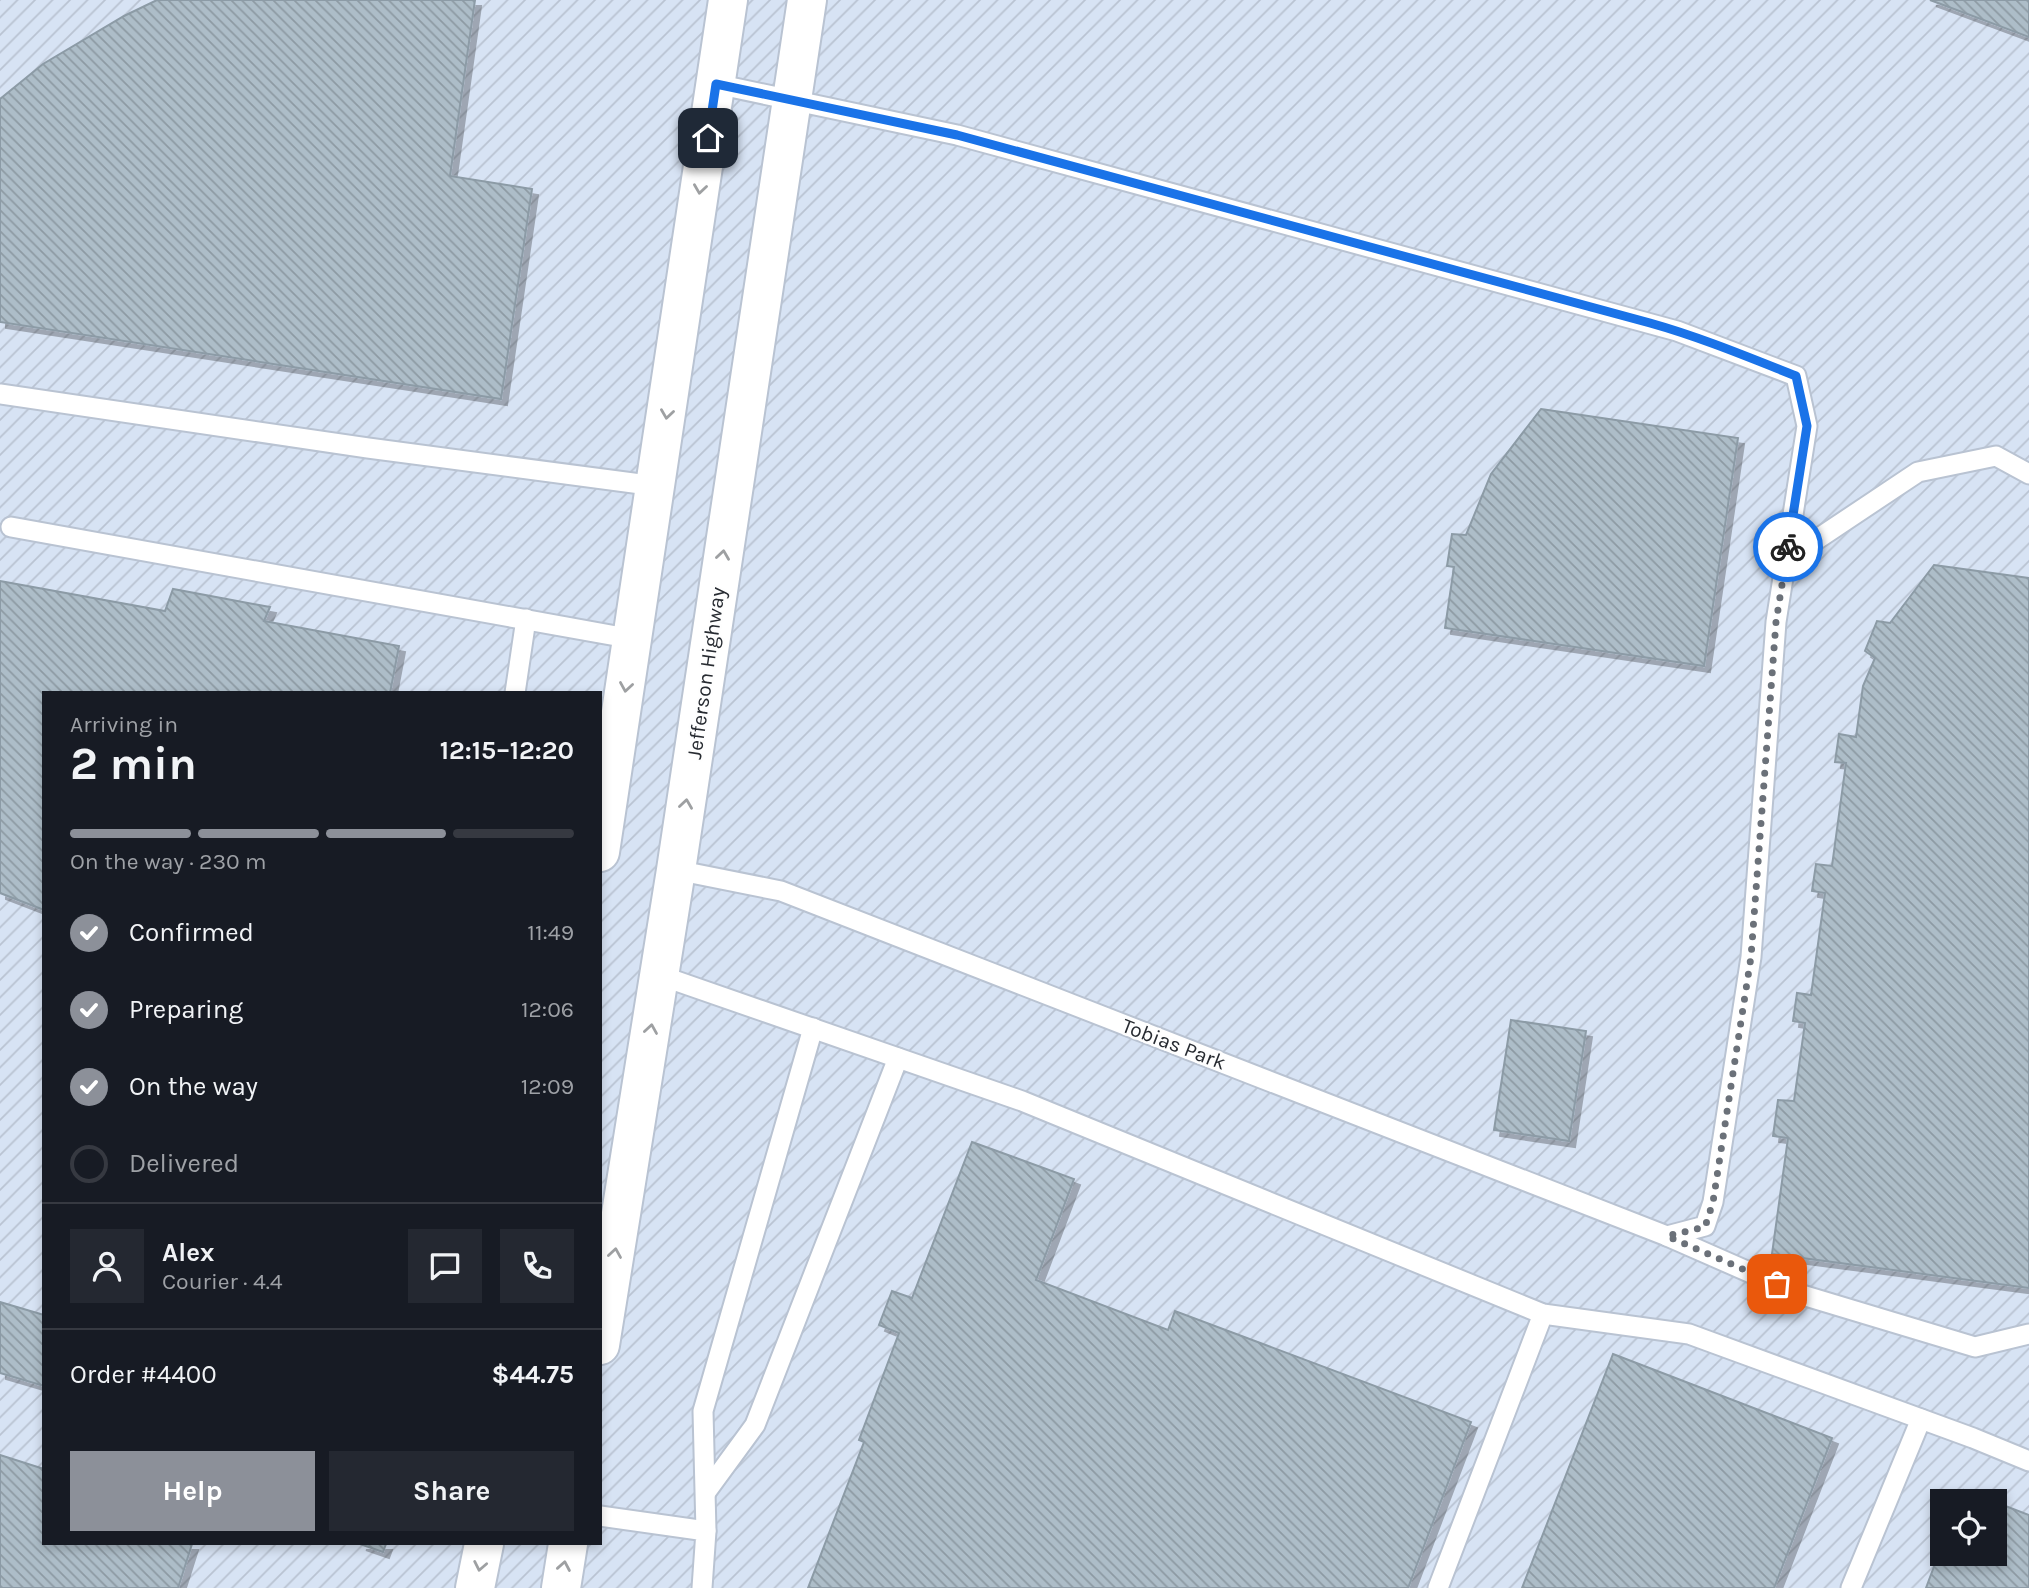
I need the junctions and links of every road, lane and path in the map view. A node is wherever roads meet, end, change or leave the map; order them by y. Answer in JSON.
{"nodes":[{"id":1,"x":728,"y":0,"type":"edge"},
{"id":2,"x":807,"y":0,"type":"edge"},
{"id":3,"x":716,"y":84,"type":"junction"},
{"id":4,"x":791,"y":99,"type":"junction"},
{"id":5,"x":0,"y":394,"type":"edge"},
{"id":6,"x":2029,"y":474,"type":"edge"},
{"id":7,"x":656,"y":486,"type":"junction"},
{"id":8,"x":11,"y":527,"type":"dead end"},
{"id":9,"x":1786,"y":560,"type":"junction"},
{"id":10,"x":526,"y":619,"type":"junction"},
{"id":11,"x":633,"y":639,"type":"junction"},
{"id":12,"x":515,"y":691,"type":"edge"},
{"id":13,"x":610,"y":729,"type":"edge"},
{"id":14,"x":602,"y":827,"type":"edge"},
{"id":15,"x":676,"y":870,"type":"junction"},
{"id":16,"x":659,"y":975,"type":"junction"},
{"id":17,"x":813,"y":1028,"type":"junction"},
{"id":18,"x":898,"y":1058,"type":"junction"},
{"id":19,"x":1667,"y":1236,"type":"junction"},
{"id":20,"x":1543,"y":1314,"type":"junction"},
{"id":21,"x":602,"y":1332,"type":"edge"},
{"id":22,"x":2029,"y":1334,"type":"edge"},
{"id":23,"x":1921,"y":1419,"type":"junction"},
{"id":24,"x":2029,"y":1461,"type":"edge"},
{"id":25,"x":706,"y":1492,"type":"junction"},
{"id":26,"x":602,"y":1516,"type":"edge"},
{"id":27,"x":706,"y":1531,"type":"junction"},
{"id":28,"x":484,"y":1545,"type":"edge"},
{"id":29,"x":568,"y":1545,"type":"edge"},
{"id":30,"x":475,"y":1588,"type":"edge"},
{"id":31,"x":561,"y":1588,"type":"edge"},
{"id":32,"x":702,"y":1588,"type":"edge"},
{"id":33,"x":1438,"y":1588,"type":"edge"},
{"id":34,"x":1851,"y":1588,"type":"edge"}],
"edges":[{"from":1,"to":3,"type":"main road"},
{"from":2,"to":4,"type":"main road","name":"Jefferson Highway"},
{"from":3,"to":4,"type":"lane"},
{"from":3,"to":7,"type":"main road","one_way":true},
{"from":4,"to":9,"type":"lane"},
{"from":15,"to":4,"type":"main road","name":"Jefferson Highway","one_way":true},
{"from":5,"to":7,"type":"lane"},
{"from":6,"to":9,"type":"lane"},
{"from":7,"to":11,"type":"main road"},
{"from":8,"to":10,"type":"lane"},
{"from":9,"to":19,"type":"lane"},
{"from":10,"to":11,"type":"lane"},
{"from":10,"to":12,"type":"lane"},
{"from":11,"to":13,"type":"main road","one_way":true},
{"from":13,"to":14,"type":"main road"},
{"from":15,"to":16,"type":"main road","name":"Jefferson Highway"},
{"from":15,"to":19,"type":"lane","name":"Tobias Park"},
{"from":16,"to":17,"type":"lane"},
{"from":21,"to":16,"type":"main road","name":"Jefferson Highway","one_way":true},
{"from":17,"to":18,"type":"lane"},
{"from":17,"to":25,"type":"lane"},
{"from":18,"to":20,"type":"lane"},
{"from":18,"to":25,"type":"lane"},
{"from":19,"to":22,"type":"lane","name":"Tobias Park"},
{"from":20,"to":23,"type":"lane"},
{"from":20,"to":33,"type":"lane"},
{"from":23,"to":24,"type":"lane"},
{"from":23,"to":34,"type":"lane"},
{"from":25,"to":27,"type":"lane"},
{"from":26,"to":27,"type":"lane"},
{"from":27,"to":32,"type":"lane"},
{"from":28,"to":30,"type":"main road","one_way":true},
{"from":31,"to":29,"type":"main road","one_way":true}]}
